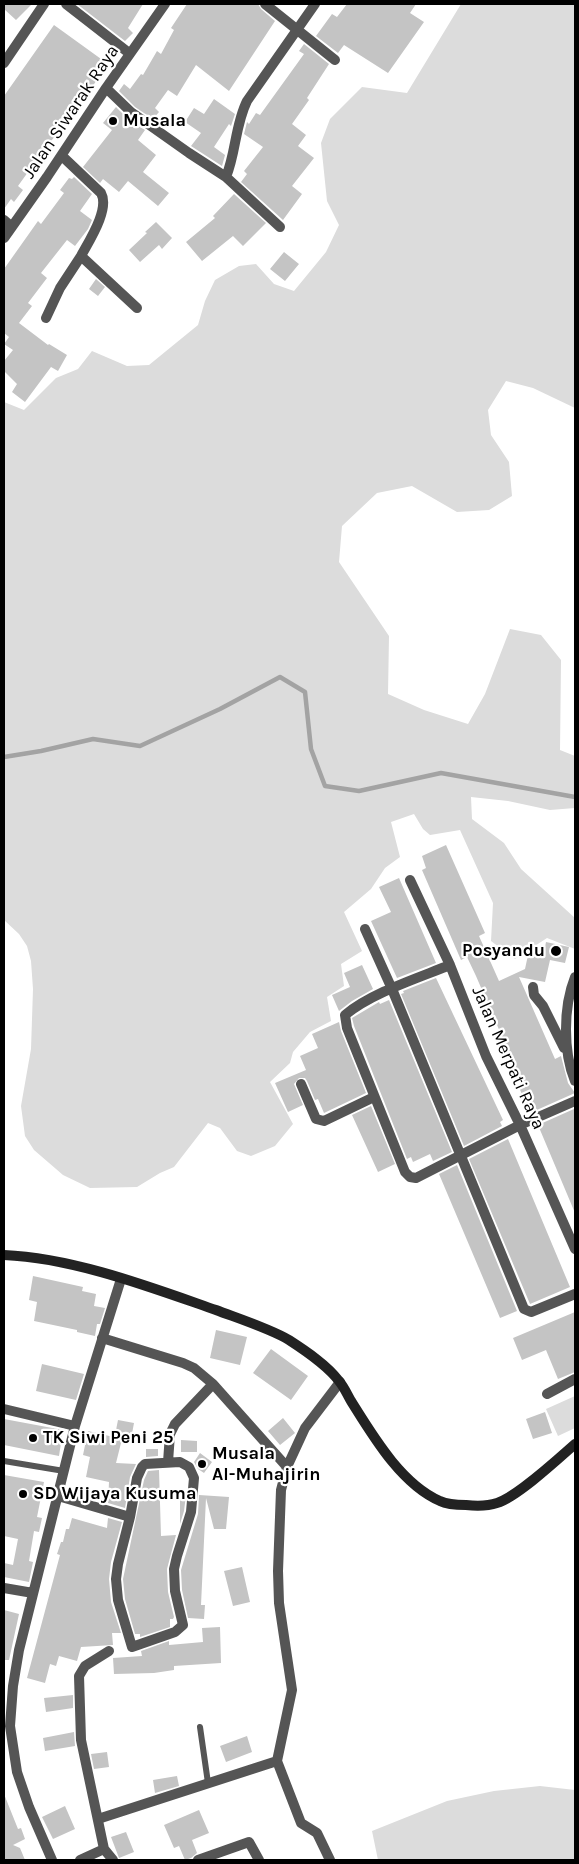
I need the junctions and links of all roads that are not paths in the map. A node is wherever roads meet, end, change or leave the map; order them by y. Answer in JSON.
{"nodes":[{"id":1,"x":44,"y":4,"type":"edge"},
{"id":2,"x":66,"y":4,"type":"edge"},
{"id":3,"x":165,"y":4,"type":"edge"},
{"id":4,"x":265,"y":4,"type":"edge"},
{"id":5,"x":315,"y":4,"type":"edge"},
{"id":6,"x":297,"y":30,"type":"junction"},
{"id":7,"x":129,"y":53,"type":"junction"},
{"id":8,"x":335,"y":60,"type":"dead end"},
{"id":9,"x":4,"y":63,"type":"edge"},
{"id":10,"x":106,"y":88,"type":"junction"},
{"id":11,"x":62,"y":156,"type":"junction"},
{"id":12,"x":226,"y":178,"type":"junction"},
{"id":13,"x":8,"y":223,"type":"edge"},
{"id":14,"x":280,"y":227,"type":"dead end"},
{"id":15,"x":4,"y":238,"type":"edge"},
{"id":16,"x":81,"y":256,"type":"junction"},
{"id":17,"x":137,"y":308,"type":"dead end"},
{"id":18,"x":46,"y":318,"type":"dead end"},
{"id":19,"x":410,"y":880,"type":"dead end"},
{"id":20,"x":365,"y":929,"type":"dead end"},
{"id":21,"x":450,"y":966,"type":"junction"},
{"id":22,"x":575,"y":977,"type":"edge"},
{"id":23,"x":533,"y":987,"type":"dead end"},
{"id":24,"x":392,"y":989,"type":"junction"},
{"id":25,"x":566,"y":1054,"type":"junction"},
{"id":26,"x":575,"y":1081,"type":"edge"},
{"id":27,"x":301,"y":1084,"type":"dead end"},
{"id":28,"x":374,"y":1097,"type":"junction"},
{"id":29,"x":575,"y":1100,"type":"edge"},
{"id":30,"x":520,"y":1125,"type":"junction"},
{"id":31,"x":461,"y":1154,"type":"junction"},
{"id":32,"x":575,"y":1249,"type":"edge"},
{"id":33,"x":4,"y":1255,"type":"edge"},
{"id":34,"x":121,"y":1279,"type":"junction"},
{"id":35,"x":575,"y":1294,"type":"edge"},
{"id":36,"x":102,"y":1338,"type":"junction"},
{"id":37,"x":575,"y":1380,"type":"edge"},
{"id":38,"x":340,"y":1382,"type":"junction"},
{"id":39,"x":213,"y":1384,"type":"junction"},
{"id":40,"x":547,"y":1394,"type":"dead end"},
{"id":41,"x":4,"y":1409,"type":"edge"},
{"id":42,"x":75,"y":1426,"type":"junction"},
{"id":43,"x":575,"y":1444,"type":"edge"},
{"id":44,"x":4,"y":1461,"type":"edge"},
{"id":45,"x":168,"y":1462,"type":"junction"},
{"id":46,"x":287,"y":1467,"type":"junction"},
{"id":47,"x":64,"y":1471,"type":"junction"},
{"id":48,"x":58,"y":1496,"type":"junction"},
{"id":49,"x":130,"y":1517,"type":"junction"},
{"id":50,"x":4,"y":1588,"type":"edge"},
{"id":51,"x":33,"y":1593,"type":"junction"},
{"id":52,"x":109,"y":1651,"type":"dead end"},
{"id":53,"x":200,"y":1727,"type":"dead end"},
{"id":54,"x":277,"y":1761,"type":"junction"},
{"id":55,"x":208,"y":1784,"type":"junction"},
{"id":56,"x":98,"y":1819,"type":"junction"},
{"id":57,"x":104,"y":1849,"type":"junction"},
{"id":58,"x":52,"y":1860,"type":"edge"},
{"id":59,"x":80,"y":1860,"type":"edge"},
{"id":60,"x":113,"y":1860,"type":"edge"},
{"id":61,"x":198,"y":1860,"type":"edge"},
{"id":62,"x":259,"y":1860,"type":"edge"},
{"id":63,"x":330,"y":1860,"type":"edge"}],
"edges":[{"from":1,"to":9,"type":"street"},
{"from":2,"to":7,"type":"street"},
{"from":3,"to":7,"type":"street","name":"Jalan Siwarak Raya"},
{"from":4,"to":6,"type":"street"},
{"from":5,"to":6,"type":"street"},
{"from":6,"to":8,"type":"street"},
{"from":6,"to":12,"type":"street"},
{"from":7,"to":10,"type":"street","name":"Jalan Siwarak Raya"},
{"from":10,"to":11,"type":"street","name":"Jalan Siwarak Raya"},
{"from":10,"to":12,"type":"street"},
{"from":11,"to":13,"type":"street","name":"Jalan Siwarak Raya"},
{"from":11,"to":16,"type":"street"},
{"from":12,"to":14,"type":"street"},
{"from":13,"to":15,"type":"street","name":"Jalan Siwarak Raya"},
{"from":16,"to":17,"type":"street"},
{"from":16,"to":18,"type":"street"},
{"from":19,"to":21,"type":"street","name":"Jalan Merpati Raya"},
{"from":20,"to":24,"type":"street"},
{"from":21,"to":24,"type":"street"},
{"from":21,"to":30,"type":"street","name":"Jalan Merpati Raya"},
{"from":22,"to":25,"type":"street"},
{"from":23,"to":25,"type":"street"},
{"from":24,"to":28,"type":"street"},
{"from":24,"to":31,"type":"street"},
{"from":25,"to":26,"type":"street"},
{"from":27,"to":28,"type":"street"},
{"from":28,"to":31,"type":"street"},
{"from":29,"to":30,"type":"street"},
{"from":30,"to":31,"type":"street"},
{"from":30,"to":32,"type":"street","name":"Jalan Merpati Raya"},
{"from":31,"to":35,"type":"street"},
{"from":33,"to":34,"type":"main road"},
{"from":34,"to":36,"type":"street"},
{"from":34,"to":38,"type":"main road"},
{"from":36,"to":39,"type":"street"},
{"from":36,"to":42,"type":"street"},
{"from":37,"to":40,"type":"street"},
{"from":38,"to":43,"type":"main road"},
{"from":38,"to":46,"type":"street"},
{"from":39,"to":45,"type":"street"},
{"from":39,"to":46,"type":"street"},
{"from":41,"to":42,"type":"street"},
{"from":42,"to":47,"type":"street"},
{"from":44,"to":47,"type":"lane"},
{"from":45,"to":49,"type":"street"},
{"from":45,"to":49,"type":"street"},
{"from":46,"to":54,"type":"street"},
{"from":47,"to":48,"type":"street"},
{"from":48,"to":49,"type":"street"},
{"from":48,"to":51,"type":"street"},
{"from":50,"to":51,"type":"street"},
{"from":51,"to":58,"type":"street"},
{"from":52,"to":56,"type":"street"},
{"from":53,"to":55,"type":"lane"},
{"from":54,"to":55,"type":"street"},
{"from":54,"to":63,"type":"street"},
{"from":55,"to":56,"type":"street"},
{"from":56,"to":57,"type":"street"},
{"from":57,"to":59,"type":"street"},
{"from":57,"to":60,"type":"street"},
{"from":61,"to":62,"type":"street"}]}
